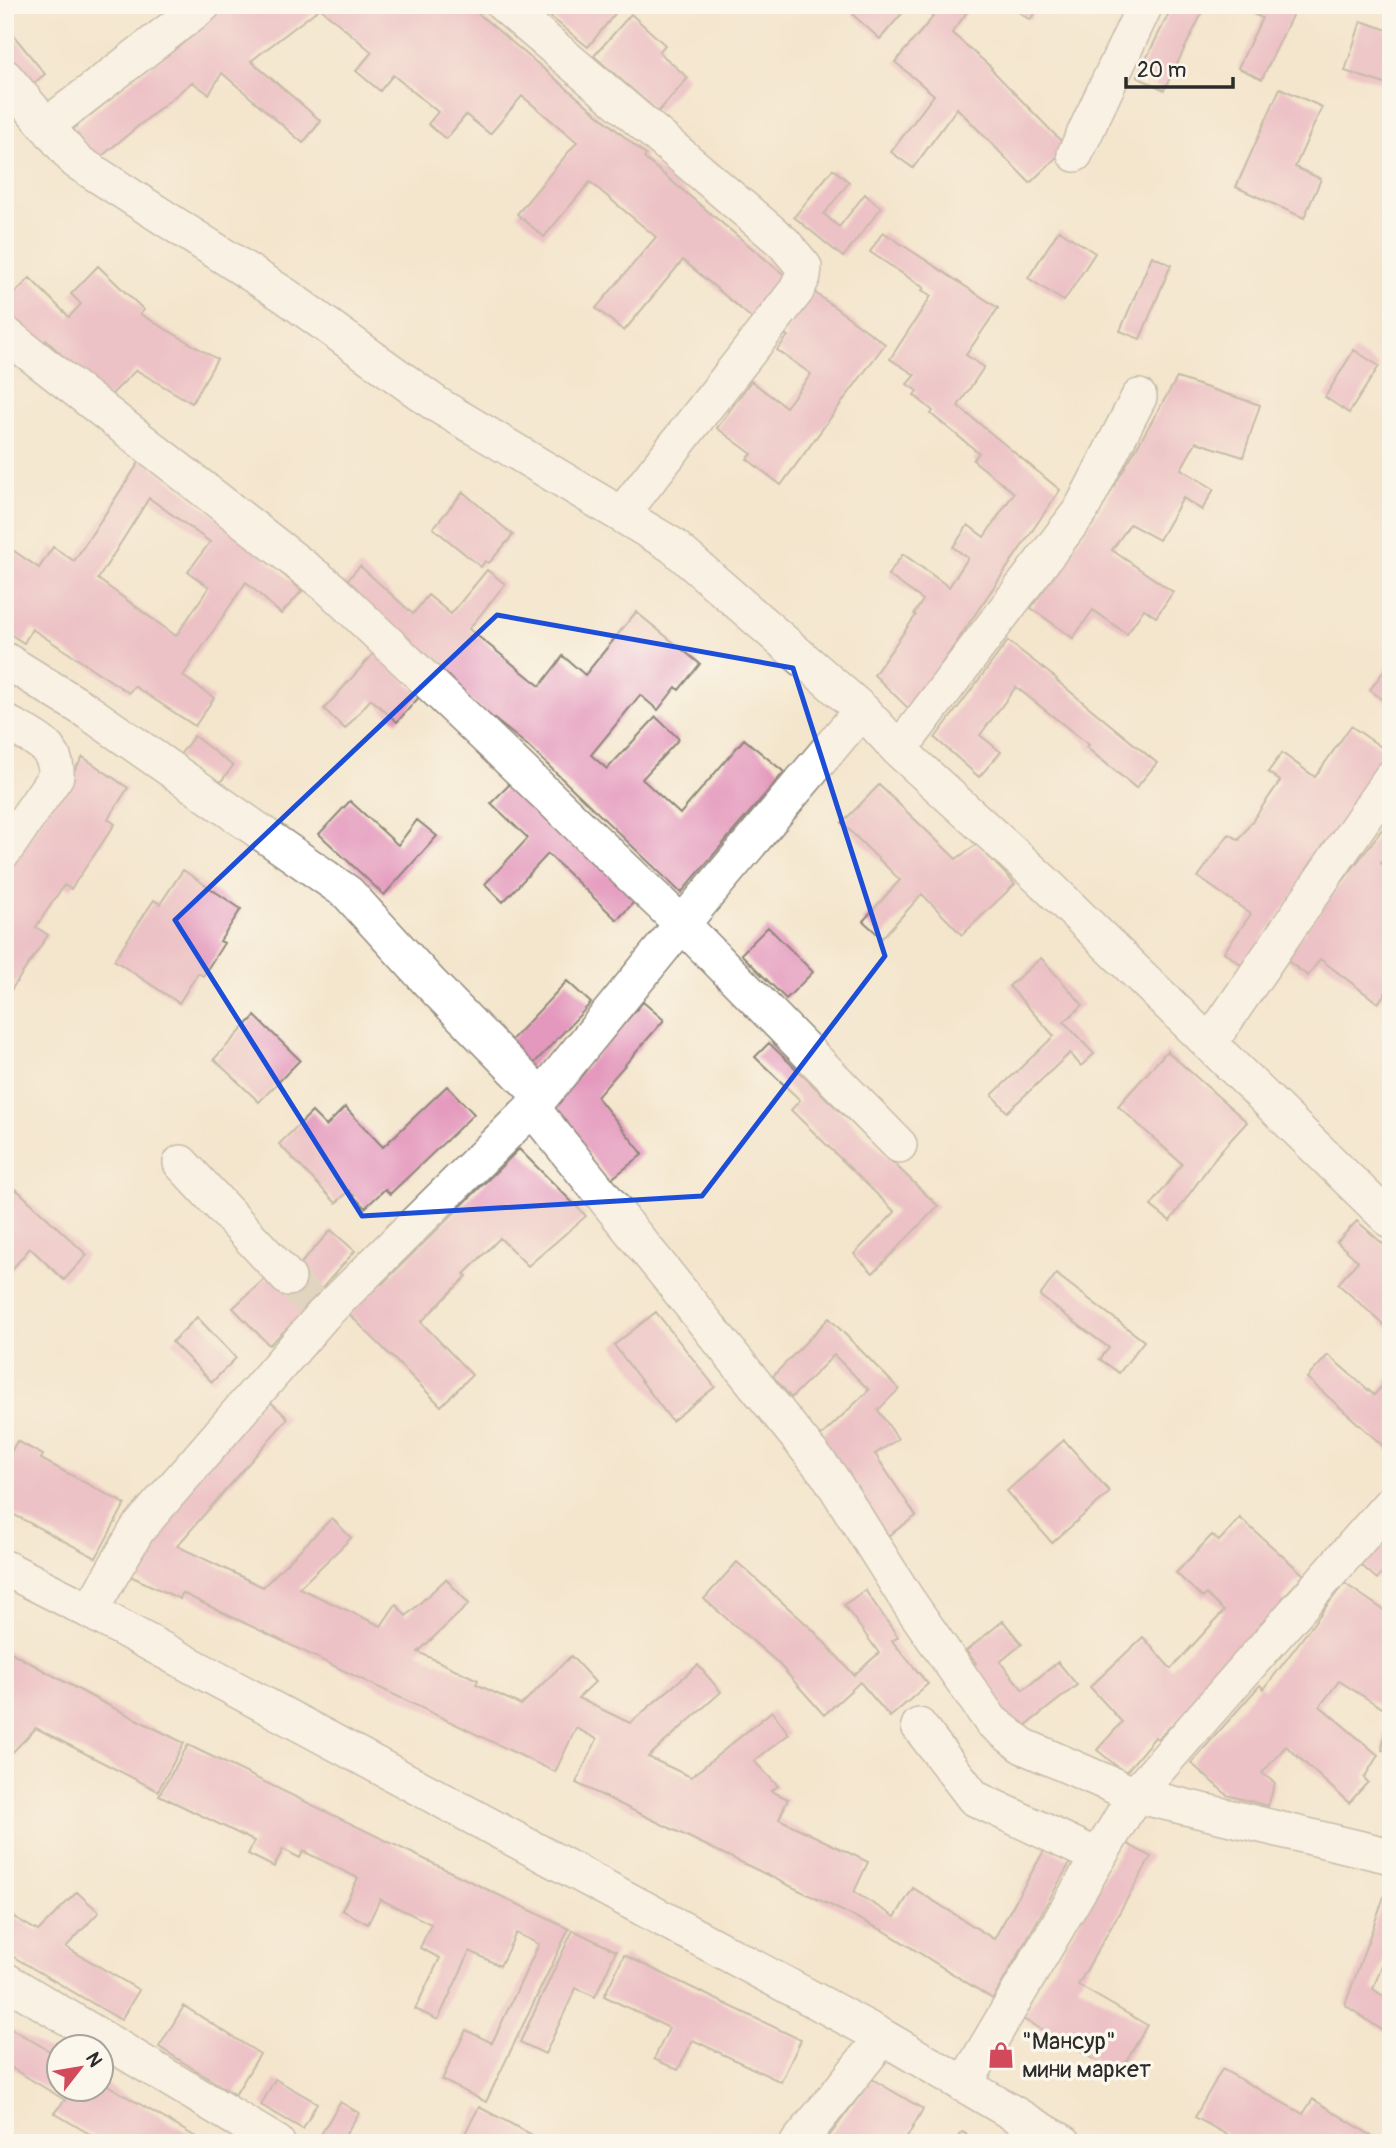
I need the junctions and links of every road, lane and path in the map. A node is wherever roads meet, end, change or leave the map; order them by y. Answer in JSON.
{"nodes":[{"id":1,"x":203,"y":5,"type":"edge"},
{"id":2,"x":504,"y":5,"type":"edge"},
{"id":3,"x":1145,"y":5,"type":"edge"},
{"id":4,"x":5,"y":77,"type":"edge"},
{"id":5,"x":46,"y":126,"type":"junction"},
{"id":6,"x":1075,"y":154,"type":"dead end"},
{"id":7,"x":5,"y":334,"type":"edge"},
{"id":8,"x":1139,"y":397,"type":"dead end"},
{"id":9,"x":622,"y":514,"type":"junction"},
{"id":10,"x":5,"y":660,"type":"edge"},
{"id":11,"x":862,"y":710,"type":"junction"},
{"id":12,"x":5,"y":722,"type":"edge"},
{"id":13,"x":899,"y":750,"type":"junction"},
{"id":14,"x":1391,"y":778,"type":"edge"},
{"id":15,"x":5,"y":850,"type":"edge"},
{"id":16,"x":682,"y":924,"type":"junction"},
{"id":17,"x":1209,"y":1044,"type":"junction"},
{"id":18,"x":536,"y":1102,"type":"junction"},
{"id":19,"x":899,"y":1145,"type":"dead end"},
{"id":20,"x":181,"y":1163,"type":"dead end"},
{"id":21,"x":1391,"y":1221,"type":"edge"},
{"id":22,"x":307,"y":1298,"type":"junction"},
{"id":23,"x":1391,"y":1503,"type":"edge"},
{"id":24,"x":5,"y":1568,"type":"edge"},
{"id":25,"x":90,"y":1611,"type":"junction"},
{"id":26,"x":919,"y":1726,"type":"dead end"},
{"id":27,"x":1135,"y":1795,"type":"junction"},
{"id":28,"x":1391,"y":1856,"type":"edge"},
{"id":29,"x":1099,"y":1857,"type":"junction"},
{"id":30,"x":5,"y":1980,"type":"edge"},
{"id":31,"x":883,"y":2037,"type":"junction"},
{"id":32,"x":964,"y":2085,"type":"junction"},
{"id":33,"x":277,"y":2143,"type":"edge"},
{"id":34,"x":798,"y":2143,"type":"edge"},
{"id":35,"x":1064,"y":2143,"type":"edge"}],
"edges":[{"from":1,"to":5,"type":"street"},
{"from":2,"to":9,"type":"street"},
{"from":3,"to":6,"type":"street"},
{"from":4,"to":5,"type":"street"},
{"from":5,"to":9,"type":"street"},
{"from":7,"to":16,"type":"street"},
{"from":8,"to":13,"type":"street"},
{"from":9,"to":11,"type":"street"},
{"from":10,"to":18,"type":"street"},
{"from":11,"to":13,"type":"street"},
{"from":11,"to":16,"type":"street"},
{"from":12,"to":15,"type":"street"},
{"from":13,"to":17,"type":"street"},
{"from":14,"to":17,"type":"street"},
{"from":16,"to":18,"type":"street"},
{"from":16,"to":19,"type":"street"},
{"from":17,"to":21,"type":"street"},
{"from":18,"to":22,"type":"street"},
{"from":18,"to":27,"type":"street"},
{"from":20,"to":22,"type":"street"},
{"from":22,"to":25,"type":"street"},
{"from":23,"to":27,"type":"street"},
{"from":24,"to":25,"type":"street"},
{"from":25,"to":31,"type":"street"},
{"from":26,"to":29,"type":"street"},
{"from":27,"to":28,"type":"street"},
{"from":27,"to":29,"type":"street"},
{"from":29,"to":32,"type":"street"},
{"from":30,"to":33,"type":"street"},
{"from":31,"to":32,"type":"street"},
{"from":31,"to":34,"type":"street"},
{"from":32,"to":35,"type":"street"}]}
